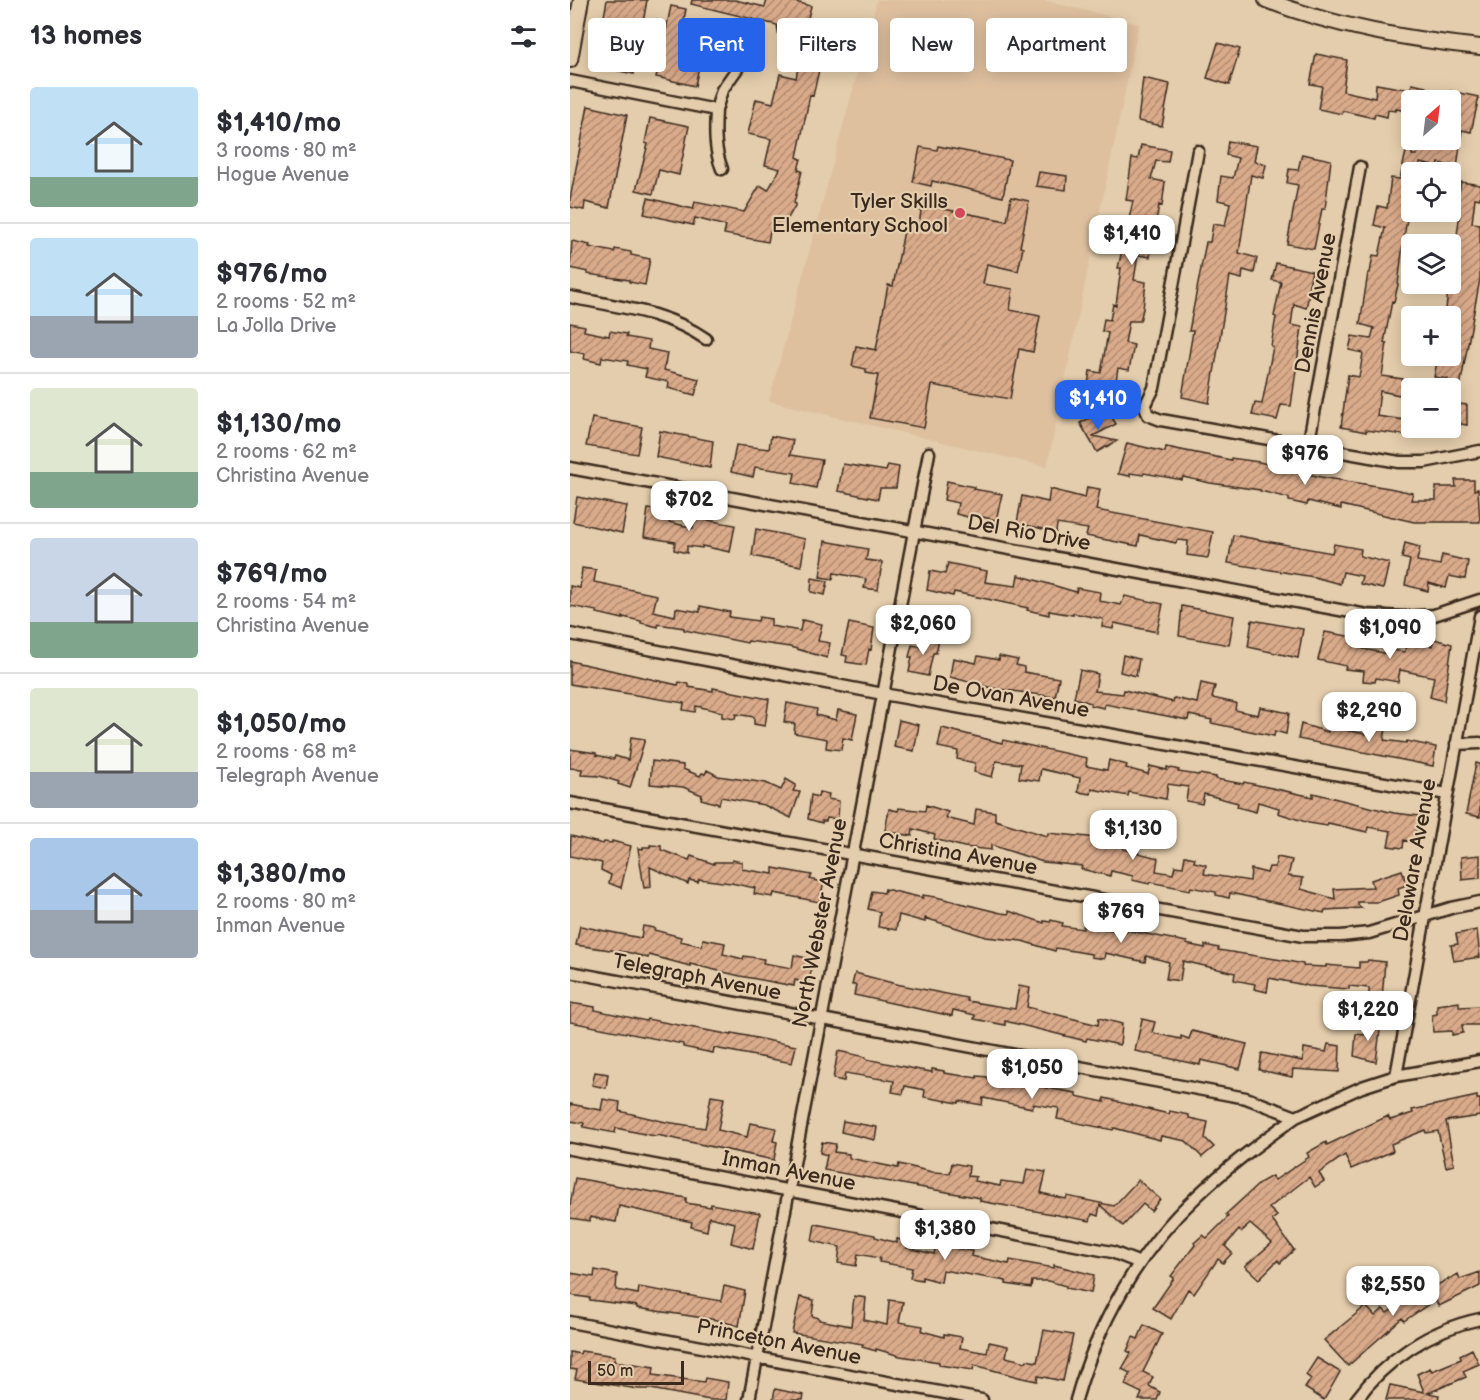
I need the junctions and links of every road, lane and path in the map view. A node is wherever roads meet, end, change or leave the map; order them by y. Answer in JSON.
{"nodes":[{"id":1,"x":581,"y":0,"type":"edge"},
{"id":2,"x":1266,"y":0,"type":"edge"},
{"id":3,"x":1480,"y":47,"type":"edge"},
{"id":4,"x":570,"y":60,"type":"edge"},
{"id":5,"x":735,"y":72,"type":"edge"},
{"id":6,"x":570,"y":81,"type":"edge"},
{"id":7,"x":716,"y":110,"type":"junction"},
{"id":8,"x":1198,"y":151,"type":"dead end"},
{"id":9,"x":1360,"y":166,"type":"dead end"},
{"id":10,"x":722,"y":169,"type":"dead end"},
{"id":11,"x":570,"y":297,"type":"edge"},
{"id":12,"x":706,"y":339,"type":"dead end"},
{"id":13,"x":1308,"y":446,"type":"junction"},
{"id":14,"x":1480,"y":451,"type":"edge"},
{"id":15,"x":929,"y":453,"type":"dead end"},
{"id":16,"x":570,"y":468,"type":"edge"},
{"id":17,"x":913,"y":532,"type":"junction"},
{"id":18,"x":1480,"y":600,"type":"edge"},
{"id":19,"x":1480,"y":616,"type":"edge"},
{"id":20,"x":570,"y":634,"type":"edge"},
{"id":21,"x":883,"y":694,"type":"junction"},
{"id":22,"x":1480,"y":743,"type":"edge"},
{"id":23,"x":1456,"y":744,"type":"junction"},
{"id":24,"x":1447,"y":794,"type":"junction"},
{"id":25,"x":570,"y":803,"type":"edge"},
{"id":26,"x":852,"y":855,"type":"junction"},
{"id":27,"x":1480,"y":902,"type":"edge"},
{"id":28,"x":1426,"y":915,"type":"junction"},
{"id":29,"x":570,"y":972,"type":"edge"},
{"id":30,"x":821,"y":1020,"type":"junction"},
{"id":31,"x":1480,"y":1061,"type":"edge"},
{"id":32,"x":1396,"y":1076,"type":"junction"},
{"id":33,"x":1296,"y":1117,"type":"junction"},
{"id":34,"x":570,"y":1149,"type":"edge"},
{"id":35,"x":789,"y":1191,"type":"junction"},
{"id":36,"x":1140,"y":1263,"type":"junction"},
{"id":37,"x":1480,"y":1319,"type":"edge"},
{"id":38,"x":570,"y":1322,"type":"edge"},
{"id":39,"x":757,"y":1358,"type":"junction"},
{"id":40,"x":749,"y":1400,"type":"edge"},
{"id":41,"x":982,"y":1400,"type":"edge"},
{"id":42,"x":1076,"y":1400,"type":"edge"},
{"id":43,"x":1356,"y":1400,"type":"edge"}],
"edges":[{"from":1,"to":4,"type":"street"},
{"from":2,"to":3,"type":"street"},
{"from":5,"to":7,"type":"street"},
{"from":6,"to":7,"type":"street"},
{"from":7,"to":10,"type":"street"},
{"from":8,"to":13,"type":"street"},
{"from":9,"to":13,"type":"street","name":"Dennis Avenue"},
{"from":11,"to":12,"type":"street"},
{"from":13,"to":14,"type":"street"},
{"from":15,"to":17,"type":"street","name":"North Webster Avenue"},
{"from":16,"to":17,"type":"street","name":"Del Rio Drive"},
{"from":17,"to":18,"type":"street","name":"Del Rio Drive"},
{"from":17,"to":21,"type":"street","name":"North Webster Avenue"},
{"from":19,"to":23,"type":"street","name":"Delaware Avenue"},
{"from":20,"to":21,"type":"street","name":"De Ovan Avenue"},
{"from":21,"to":24,"type":"street","name":"De Ovan Avenue"},
{"from":21,"to":26,"type":"street","name":"North Webster Avenue"},
{"from":22,"to":23,"type":"street"},
{"from":23,"to":24,"type":"street","name":"Delaware Avenue"},
{"from":24,"to":28,"type":"street","name":"Delaware Avenue"},
{"from":25,"to":26,"type":"street","name":"Christina Avenue"},
{"from":26,"to":28,"type":"street","name":"Christina Avenue"},
{"from":26,"to":30,"type":"street","name":"North Webster Avenue"},
{"from":27,"to":28,"type":"street","name":"Christina Avenue"},
{"from":28,"to":32,"type":"street","name":"Delaware Avenue"},
{"from":29,"to":30,"type":"street","name":"Telegraph Avenue"},
{"from":30,"to":33,"type":"street","name":"Telegraph Avenue"},
{"from":30,"to":35,"type":"street","name":"North Webster Avenue"},
{"from":31,"to":32,"type":"street"},
{"from":32,"to":33,"type":"street"},
{"from":33,"to":36,"type":"street"},
{"from":34,"to":35,"type":"street","name":"Inman Avenue"},
{"from":35,"to":36,"type":"street","name":"Inman Avenue"},
{"from":35,"to":39,"type":"street","name":"North Webster Avenue"},
{"from":36,"to":42,"type":"street"},
{"from":37,"to":43,"type":"street"},
{"from":38,"to":39,"type":"street","name":"Princeton Avenue"},
{"from":39,"to":40,"type":"street","name":"North Webster Avenue"},
{"from":39,"to":41,"type":"street","name":"Princeton Avenue"}]}
